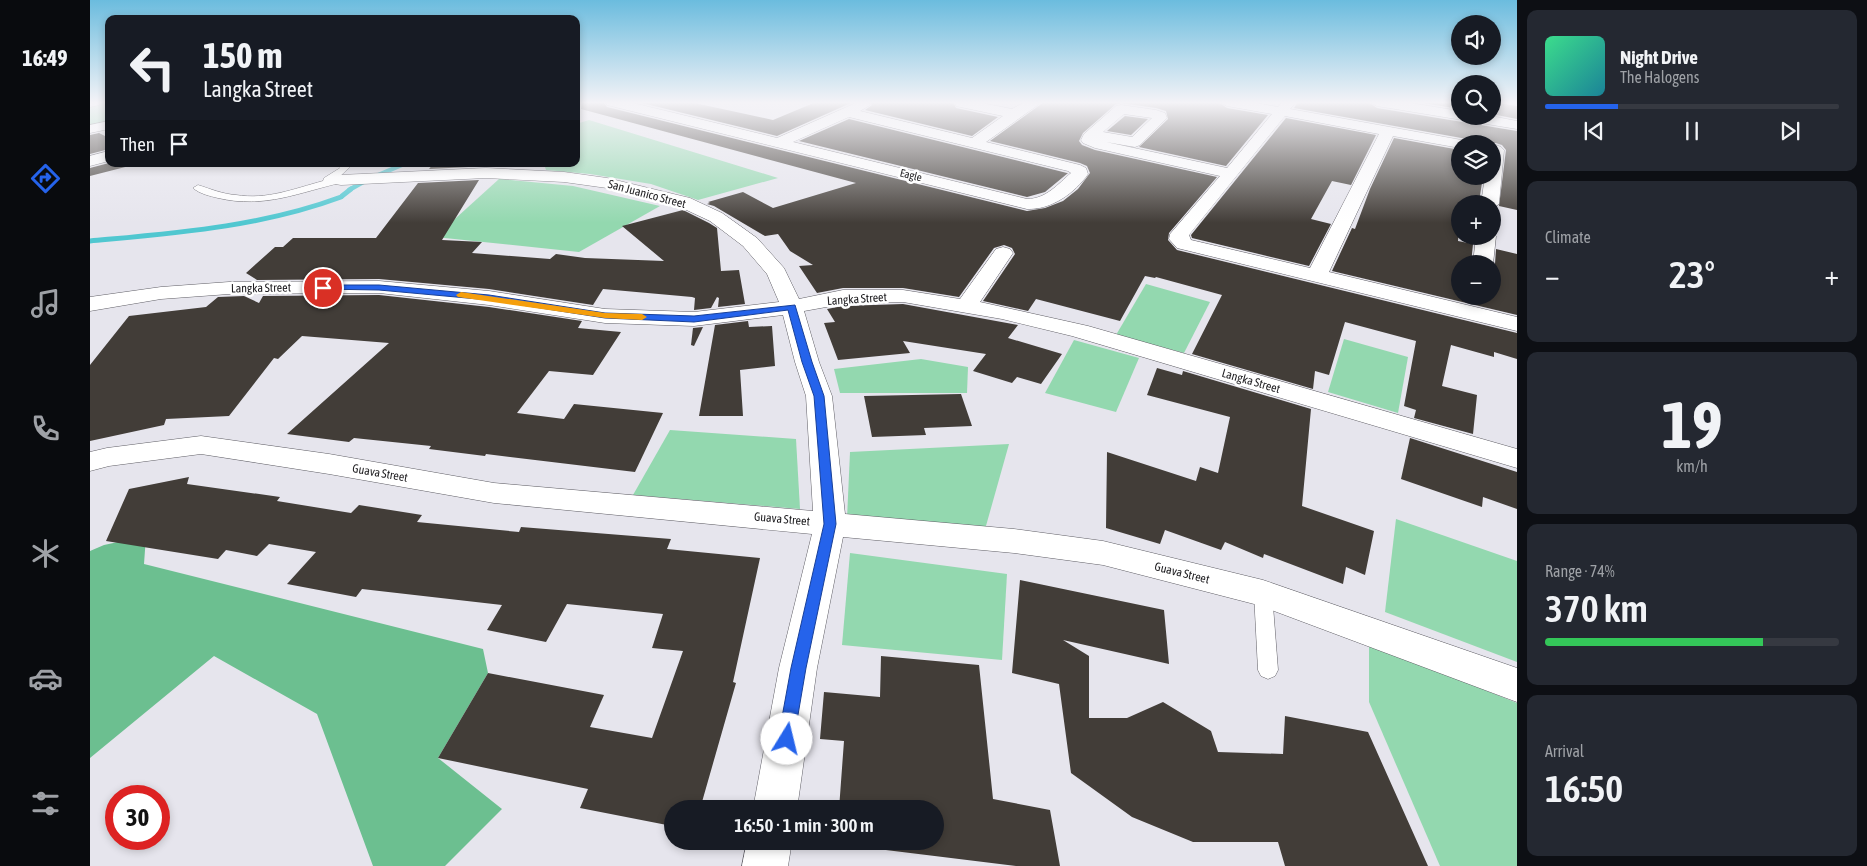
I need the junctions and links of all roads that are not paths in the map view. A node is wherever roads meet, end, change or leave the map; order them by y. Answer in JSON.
{"nodes":[{"id":1,"x":782,"y":142,"type":"edge"},
{"id":2,"x":1092,"y":142,"type":"edge"},
{"id":3,"x":1256,"y":142,"type":"edge"},
{"id":4,"x":1382,"y":142,"type":"edge"},
{"id":5,"x":975,"y":143,"type":"edge"},
{"id":6,"x":105,"y":157,"type":"edge"},
{"id":7,"x":90,"y":161,"type":"edge"},
{"id":8,"x":520,"y":169,"type":"edge"},
{"id":9,"x":340,"y":172,"type":"edge"},
{"id":10,"x":1231,"y":174,"type":"junction"},
{"id":11,"x":323,"y":182,"type":"junction"},
{"id":12,"x":198,"y":188,"type":"dead end"},
{"id":13,"x":1003,"y":253,"type":"dead end"},
{"id":14,"x":1316,"y":275,"type":"junction"},
{"id":15,"x":90,"y":304,"type":"edge"},
{"id":16,"x":966,"y":306,"type":"junction"},
{"id":17,"x":1478,"y":306,"type":"edge"},
{"id":18,"x":792,"y":307,"type":"junction"},
{"id":19,"x":1517,"y":324,"type":"edge"},
{"id":20,"x":1517,"y":459,"type":"edge"},
{"id":21,"x":90,"y":462,"type":"edge"},
{"id":22,"x":830,"y":524,"type":"junction"},
{"id":23,"x":1263,"y":593,"type":"junction"},
{"id":24,"x":1268,"y":670,"type":"dead end"},
{"id":25,"x":1517,"y":684,"type":"edge"},
{"id":26,"x":776,"y":800,"type":"edge"},
{"id":27,"x":768,"y":850,"type":"edge"},
{"id":28,"x":765,"y":866,"type":"edge"}],
"edges":[{"from":1,"to":5,"type":"street","name":"Eagle"},
{"from":2,"to":10,"type":"street"},
{"from":3,"to":10,"type":"street"},
{"from":4,"to":14,"type":"street"},
{"from":6,"to":7,"type":"street"},
{"from":8,"to":9,"type":"street","name":"San Juanico Street"},
{"from":8,"to":18,"type":"street","name":"San Juanico Street"},
{"from":9,"to":11,"type":"lane"},
{"from":9,"to":11,"type":"lane"},
{"from":10,"to":14,"type":"street"},
{"from":11,"to":12,"type":"lane"},
{"from":13,"to":16,"type":"street"},
{"from":14,"to":17,"type":"street"},
{"from":15,"to":18,"type":"street","name":"Langka Street"},
{"from":16,"to":18,"type":"street","name":"Langka Street"},
{"from":16,"to":20,"type":"street","name":"Langka Street"},
{"from":17,"to":19,"type":"street"},
{"from":18,"to":22,"type":"street","name":"San Juanico Street"},
{"from":21,"to":22,"type":"street","name":"Guava Street"},
{"from":22,"to":23,"type":"street","name":"Guava Street"},
{"from":22,"to":26,"type":"street","name":"San Juanico Street"},
{"from":23,"to":24,"type":"lane"},
{"from":23,"to":25,"type":"street","name":"Guava Street"},
{"from":27,"to":28,"type":"street"}]}
